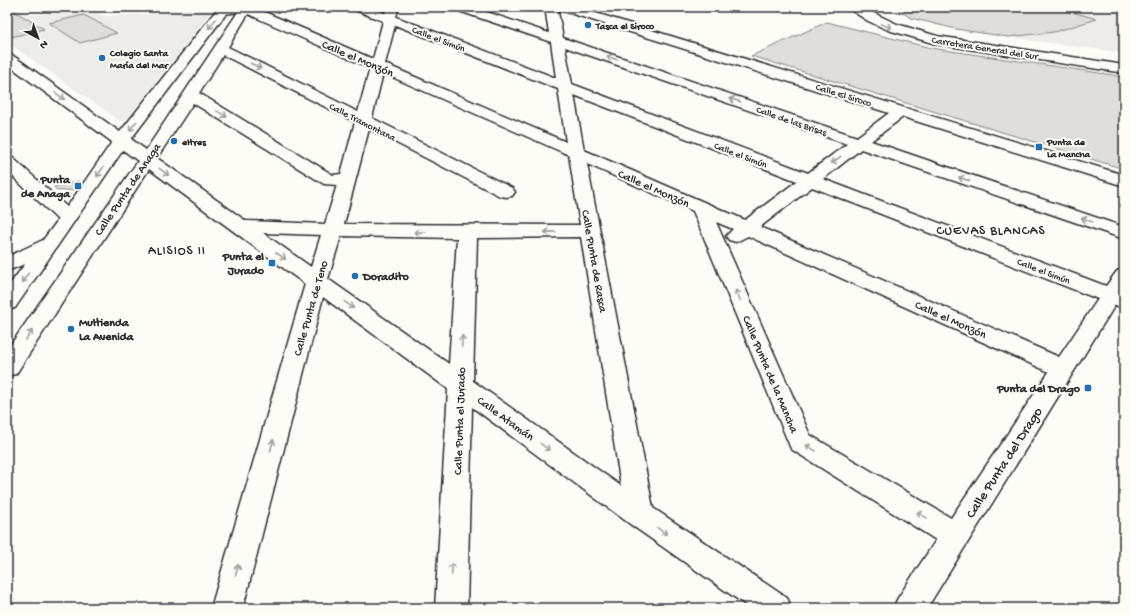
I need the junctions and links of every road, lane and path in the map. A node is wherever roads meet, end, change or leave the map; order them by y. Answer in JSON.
{"nodes":[{"id":1,"x":359,"y":7,"type":"edge"},
{"id":2,"x":460,"y":7,"type":"edge"},
{"id":3,"x":551,"y":7,"type":"edge"},
{"id":4,"x":564,"y":7,"type":"edge"},
{"id":5,"x":852,"y":7,"type":"edge"},
{"id":6,"x":879,"y":7,"type":"edge"},
{"id":7,"x":246,"y":9,"type":"edge"},
{"id":8,"x":391,"y":13,"type":"edge"},
{"id":9,"x":557,"y":39,"type":"junction"},
{"id":10,"x":222,"y":49,"type":"junction"},
{"id":11,"x":7,"y":58,"type":"edge"},
{"id":12,"x":1124,"y":59,"type":"edge"},
{"id":13,"x":377,"y":66,"type":"junction"},
{"id":14,"x":1124,"y":69,"type":"edge"},
{"id":15,"x":565,"y":87,"type":"junction"},
{"id":16,"x":189,"y":94,"type":"junction"},
{"id":17,"x":901,"y":111,"type":"junction"},
{"id":18,"x":364,"y":122,"type":"junction"},
{"id":19,"x":122,"y":140,"type":"junction"},
{"id":20,"x":859,"y":143,"type":"junction"},
{"id":21,"x":576,"y":152,"type":"junction"},
{"id":22,"x":147,"y":160,"type":"junction"},
{"id":23,"x":7,"y":162,"type":"edge"},
{"id":24,"x":348,"y":179,"type":"junction"},
{"id":25,"x":810,"y":180,"type":"junction"},
{"id":26,"x":1124,"y":181,"type":"edge"},
{"id":27,"x":506,"y":192,"type":"dead end"},
{"id":28,"x":701,"y":209,"type":"junction"},
{"id":29,"x":68,"y":219,"type":"junction"},
{"id":30,"x":238,"y":226,"type":"junction"},
{"id":31,"x":746,"y":229,"type":"junction"},
{"id":32,"x":334,"y":231,"type":"junction"},
{"id":33,"x":589,"y":231,"type":"junction"},
{"id":34,"x":467,"y":233,"type":"junction"},
{"id":35,"x":1124,"y":233,"type":"edge"},
{"id":36,"x":52,"y":242,"type":"junction"},
{"id":37,"x":719,"y":249,"type":"junction"},
{"id":38,"x":7,"y":265,"type":"edge"},
{"id":39,"x":317,"y":282,"type":"junction"},
{"id":40,"x":1120,"y":290,"type":"edge"},
{"id":41,"x":7,"y":303,"type":"edge"},
{"id":42,"x":7,"y":368,"type":"edge"},
{"id":43,"x":1064,"y":369,"type":"junction"},
{"id":44,"x":460,"y":385,"type":"junction"},
{"id":45,"x":640,"y":515,"type":"junction"},
{"id":46,"x":955,"y":536,"type":"junction"},
{"id":47,"x":227,"y":608,"type":"edge"},
{"id":48,"x":451,"y":608,"type":"edge"},
{"id":49,"x":776,"y":608,"type":"edge"},
{"id":50,"x":909,"y":608,"type":"edge"}],
"edges":[{"from":1,"to":8,"type":"street","name":"Calle el Simún"},
{"from":2,"to":9,"type":"street","name":"Calle de las Brisas"},
{"from":3,"to":9,"type":"street","name":"Calle Punta de Rasca"},
{"from":4,"to":17,"type":"street","name":"Calle El Siroco"},
{"from":5,"to":14,"type":"street","name":"Carretera General del Sur","one_way":true},
{"from":6,"to":12,"type":"street","name":"Carretera General del Sur"},
{"from":7,"to":10,"type":"street","name":"Calle Punta de Anaga"},
{"from":7,"to":13,"type":"street","name":"Calle el Monzón"},
{"from":7,"to":19,"type":"street","one_way":true},
{"from":8,"to":13,"type":"street","name":"Calle Punta de Teno"},
{"from":8,"to":15,"type":"street","name":"Calle el Simún"},
{"from":9,"to":15,"type":"street","name":"Calle Punta de Rasca"},
{"from":20,"to":9,"type":"street","name":"Calle de las Brisas","one_way":true},
{"from":10,"to":16,"type":"street","name":"Calle Punta de Anaga"},
{"from":10,"to":18,"type":"street","name":"Calle Tramontana","one_way":true},
{"from":11,"to":19,"type":"street","name":"Calle Atamán","one_way":true},
{"from":13,"to":18,"type":"street","name":"Calle Punta de Teno"},
{"from":13,"to":21,"type":"street","name":"Calle el Monzón"},
{"from":15,"to":21,"type":"street","name":"Calle Punta de Rasca"},
{"from":15,"to":25,"type":"street","name":"Calle el Simún"},
{"from":16,"to":22,"type":"street","name":"Calle Punta de Anaga"},
{"from":16,"to":24,"type":"street","one_way":true},
{"from":17,"to":20,"type":"street"},
{"from":17,"to":26,"type":"street","name":"Calle El Siroco"},
{"from":18,"to":24,"type":"street","name":"Calle Punta de Teno"},
{"from":18,"to":27,"type":"street","name":"Calle Tramontana"},
{"from":19,"to":22,"type":"street","name":"Calle Atamán"},
{"from":19,"to":29,"type":"street","one_way":true},
{"from":20,"to":25,"type":"street","one_way":true},
{"from":35,"to":20,"type":"street","name":"Calle de las Brisas","one_way":true},
{"from":21,"to":28,"type":"street","name":"Calle el Monzón"},
{"from":21,"to":33,"type":"street","name":"Calle Punta de Rasca"},
{"from":22,"to":30,"type":"street","name":"Calle Atamán","one_way":true},
{"from":42,"to":22,"type":"street","name":"Calle Punta de Anaga","one_way":true},
{"from":23,"to":29,"type":"street"},
{"from":24,"to":32,"type":"street","name":"Calle Punta de Teno"},
{"from":25,"to":31,"type":"street"},
{"from":25,"to":40,"type":"street","name":"Calle el Simún"},
{"from":28,"to":31,"type":"street","name":"Calle el Monzón"},
{"from":28,"to":37,"type":"street","name":"Calle Punta de la Mancha"},
{"from":29,"to":36,"type":"street"},
{"from":30,"to":32,"type":"street"},
{"from":30,"to":39,"type":"street","name":"Calle Atamán","one_way":true},
{"from":31,"to":37,"type":"street"},
{"from":31,"to":43,"type":"street","name":"Calle el Monzón"},
{"from":34,"to":32,"type":"street","one_way":true},
{"from":32,"to":39,"type":"street","name":"Calle Punta de Teno"},
{"from":33,"to":34,"type":"street","one_way":true},
{"from":33,"to":45,"type":"street","name":"Calle Punta de Rasca"},
{"from":44,"to":34,"type":"street","name":"Calle Punta el Jurado","one_way":true},
{"from":36,"to":38,"type":"street"},
{"from":36,"to":41,"type":"street","one_way":true},
{"from":46,"to":37,"type":"street","name":"Calle Punta de la Mancha","one_way":true},
{"from":39,"to":44,"type":"street","name":"Calle Atamán","one_way":true},
{"from":47,"to":39,"type":"street","name":"Calle Punta de Teno","one_way":true},
{"from":40,"to":43,"type":"street","name":"Calle Punta del Drago"},
{"from":43,"to":46,"type":"street","name":"Calle Punta del Drago"},
{"from":44,"to":45,"type":"street","name":"Calle Atamán","one_way":true},
{"from":48,"to":44,"type":"street","name":"Calle Punta el Jurado","one_way":true},
{"from":45,"to":49,"type":"street","name":"Calle Atamán","one_way":true},
{"from":46,"to":50,"type":"street","name":"Calle Punta del Drago"}]}
